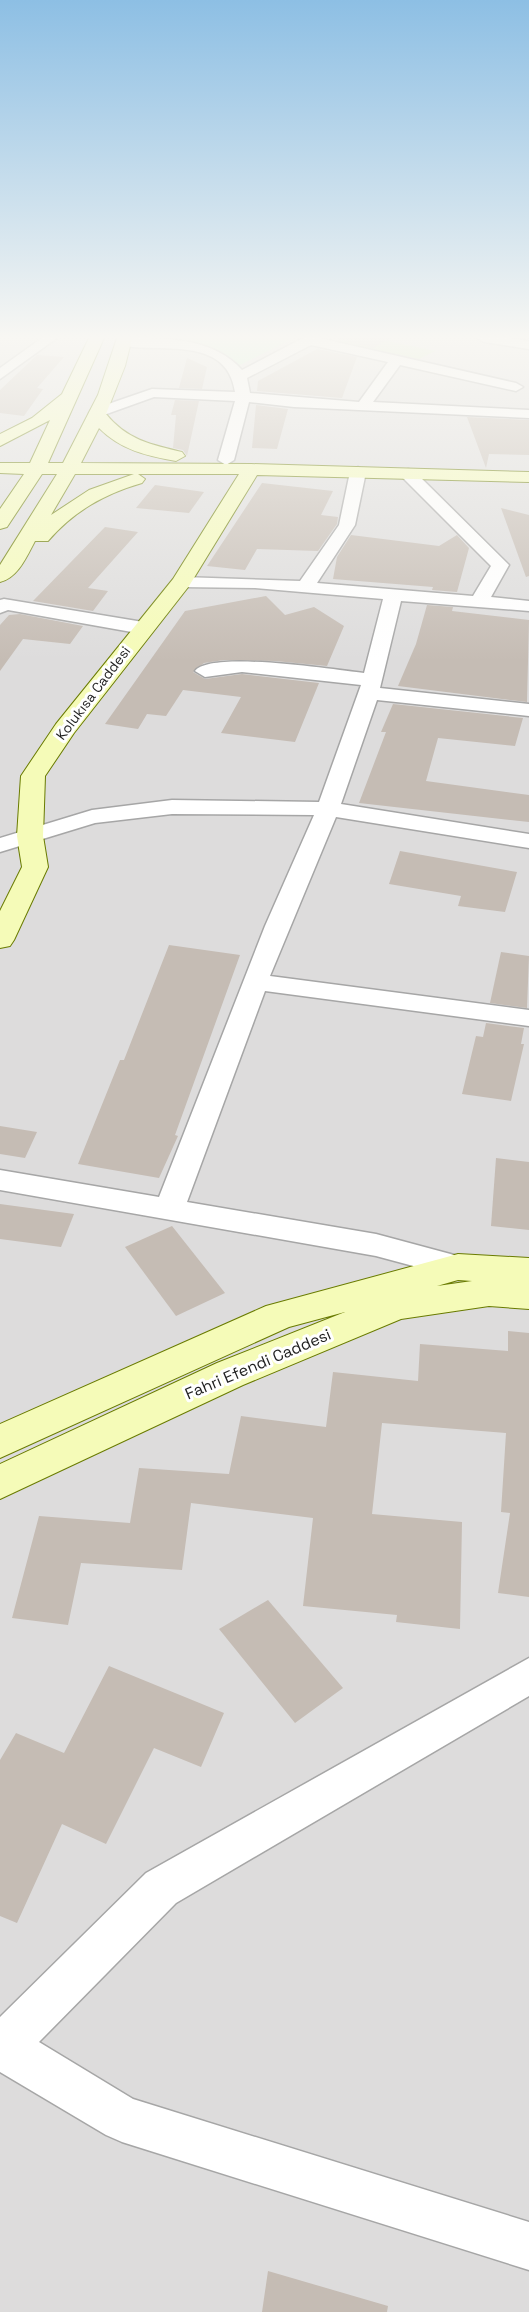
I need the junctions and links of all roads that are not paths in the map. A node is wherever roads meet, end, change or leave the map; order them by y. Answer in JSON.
{"nodes":[{"id":1,"x":47,"y":446,"type":"edge"},
{"id":2,"x":80,"y":446,"type":"edge"},
{"id":3,"x":135,"y":446,"type":"edge"},
{"id":4,"x":230,"y":446,"type":"edge"},
{"id":5,"x":0,"y":456,"type":"edge"},
{"id":6,"x":226,"y":460,"type":"junction"},
{"id":7,"x":40,"y":462,"type":"junction"},
{"id":8,"x":71,"y":463,"type":"junction"},
{"id":9,"x":203,"y":464,"type":"junction"},
{"id":10,"x":529,"y":467,"type":"edge"},
{"id":11,"x":0,"y":468,"type":"edge"},
{"id":12,"x":251,"y":469,"type":"junction"},
{"id":13,"x":358,"y":472,"type":"junction"},
{"id":14,"x":416,"y":475,"type":"junction"},
{"id":15,"x":529,"y":479,"type":"edge"},
{"id":16,"x":0,"y":523,"type":"edge"},
{"id":17,"x":6,"y":570,"type":"edge"},
{"id":18,"x":182,"y":582,"type":"junction"},
{"id":19,"x":304,"y":588,"type":"junction"},
{"id":20,"x":393,"y":595,"type":"junction"},
{"id":21,"x":479,"y":602,"type":"junction"},
{"id":22,"x":529,"y":606,"type":"edge"},
{"id":23,"x":0,"y":608,"type":"edge"},
{"id":24,"x":143,"y":628,"type":"junction"},
{"id":25,"x":205,"y":670,"type":"dead end"},
{"id":26,"x":371,"y":687,"type":"junction"},
{"id":27,"x":529,"y":710,"type":"edge"},
{"id":28,"x":328,"y":808,"type":"junction"},
{"id":29,"x":30,"y":836,"type":"junction"},
{"id":30,"x":529,"y":841,"type":"edge"},
{"id":31,"x":0,"y":845,"type":"edge"},
{"id":32,"x":0,"y":940,"type":"edge"},
{"id":33,"x":256,"y":982,"type":"junction"},
{"id":34,"x":529,"y":1018,"type":"edge"},
{"id":35,"x":0,"y":1180,"type":"edge"},
{"id":36,"x":170,"y":1208,"type":"junction"},
{"id":37,"x":458,"y":1267,"type":"junction"},
{"id":38,"x":529,"y":1270,"type":"edge"},
{"id":39,"x":529,"y":1295,"type":"edge"},
{"id":40,"x":0,"y":1442,"type":"edge"},
{"id":41,"x":0,"y":1482,"type":"edge"},
{"id":42,"x":529,"y":1676,"type":"edge"},
{"id":43,"x":0,"y":2046,"type":"edge"},
{"id":44,"x":529,"y":2246,"type":"edge"}],
"edges":[{"from":1,"to":7,"type":"main road"},
{"from":2,"to":8,"type":"main road"},
{"from":3,"to":9,"type":"main road"},
{"from":4,"to":6,"type":"street"},
{"from":5,"to":7,"type":"main road"},
{"from":6,"to":9,"type":"main road"},
{"from":6,"to":10,"type":"main road"},
{"from":7,"to":8,"type":"main road"},
{"from":7,"to":11,"type":"main road"},
{"from":7,"to":16,"type":"main road"},
{"from":8,"to":9,"type":"main road"},
{"from":8,"to":17,"type":"main road"},
{"from":9,"to":12,"type":"main road"},
{"from":9,"to":17,"type":"main road"},
{"from":12,"to":13,"type":"main road"},
{"from":12,"to":18,"type":"main road","name":"Kolukısa Caddesi"},
{"from":13,"to":14,"type":"main road"},
{"from":13,"to":19,"type":"street"},
{"from":14,"to":15,"type":"main road"},
{"from":14,"to":21,"type":"street"},
{"from":18,"to":19,"type":"street"},
{"from":18,"to":24,"type":"main road","name":"Kolukısa Caddesi"},
{"from":19,"to":20,"type":"street"},
{"from":20,"to":21,"type":"street"},
{"from":20,"to":26,"type":"street"},
{"from":21,"to":22,"type":"street"},
{"from":23,"to":24,"type":"street"},
{"from":24,"to":29,"type":"main road","name":"Kolukısa Caddesi"},
{"from":25,"to":26,"type":"street"},
{"from":26,"to":27,"type":"street"},
{"from":26,"to":28,"type":"street"},
{"from":28,"to":29,"type":"street"},
{"from":28,"to":30,"type":"street"},
{"from":28,"to":33,"type":"street"},
{"from":29,"to":31,"type":"street"},
{"from":29,"to":32,"type":"main road","name":"Kolukısa Caddesi"},
{"from":33,"to":34,"type":"street"},
{"from":33,"to":36,"type":"street"},
{"from":35,"to":36,"type":"street"},
{"from":36,"to":37,"type":"street"},
{"from":37,"to":38,"type":"main road","name":"Fahri Efendi Caddesi"},
{"from":37,"to":40,"type":"main road","name":"Fahri Efendi Caddesi"},
{"from":39,"to":41,"type":"main road","name":"Fahri Efendi Caddesi"},
{"from":42,"to":43,"type":"street"},
{"from":43,"to":44,"type":"street"}]}
